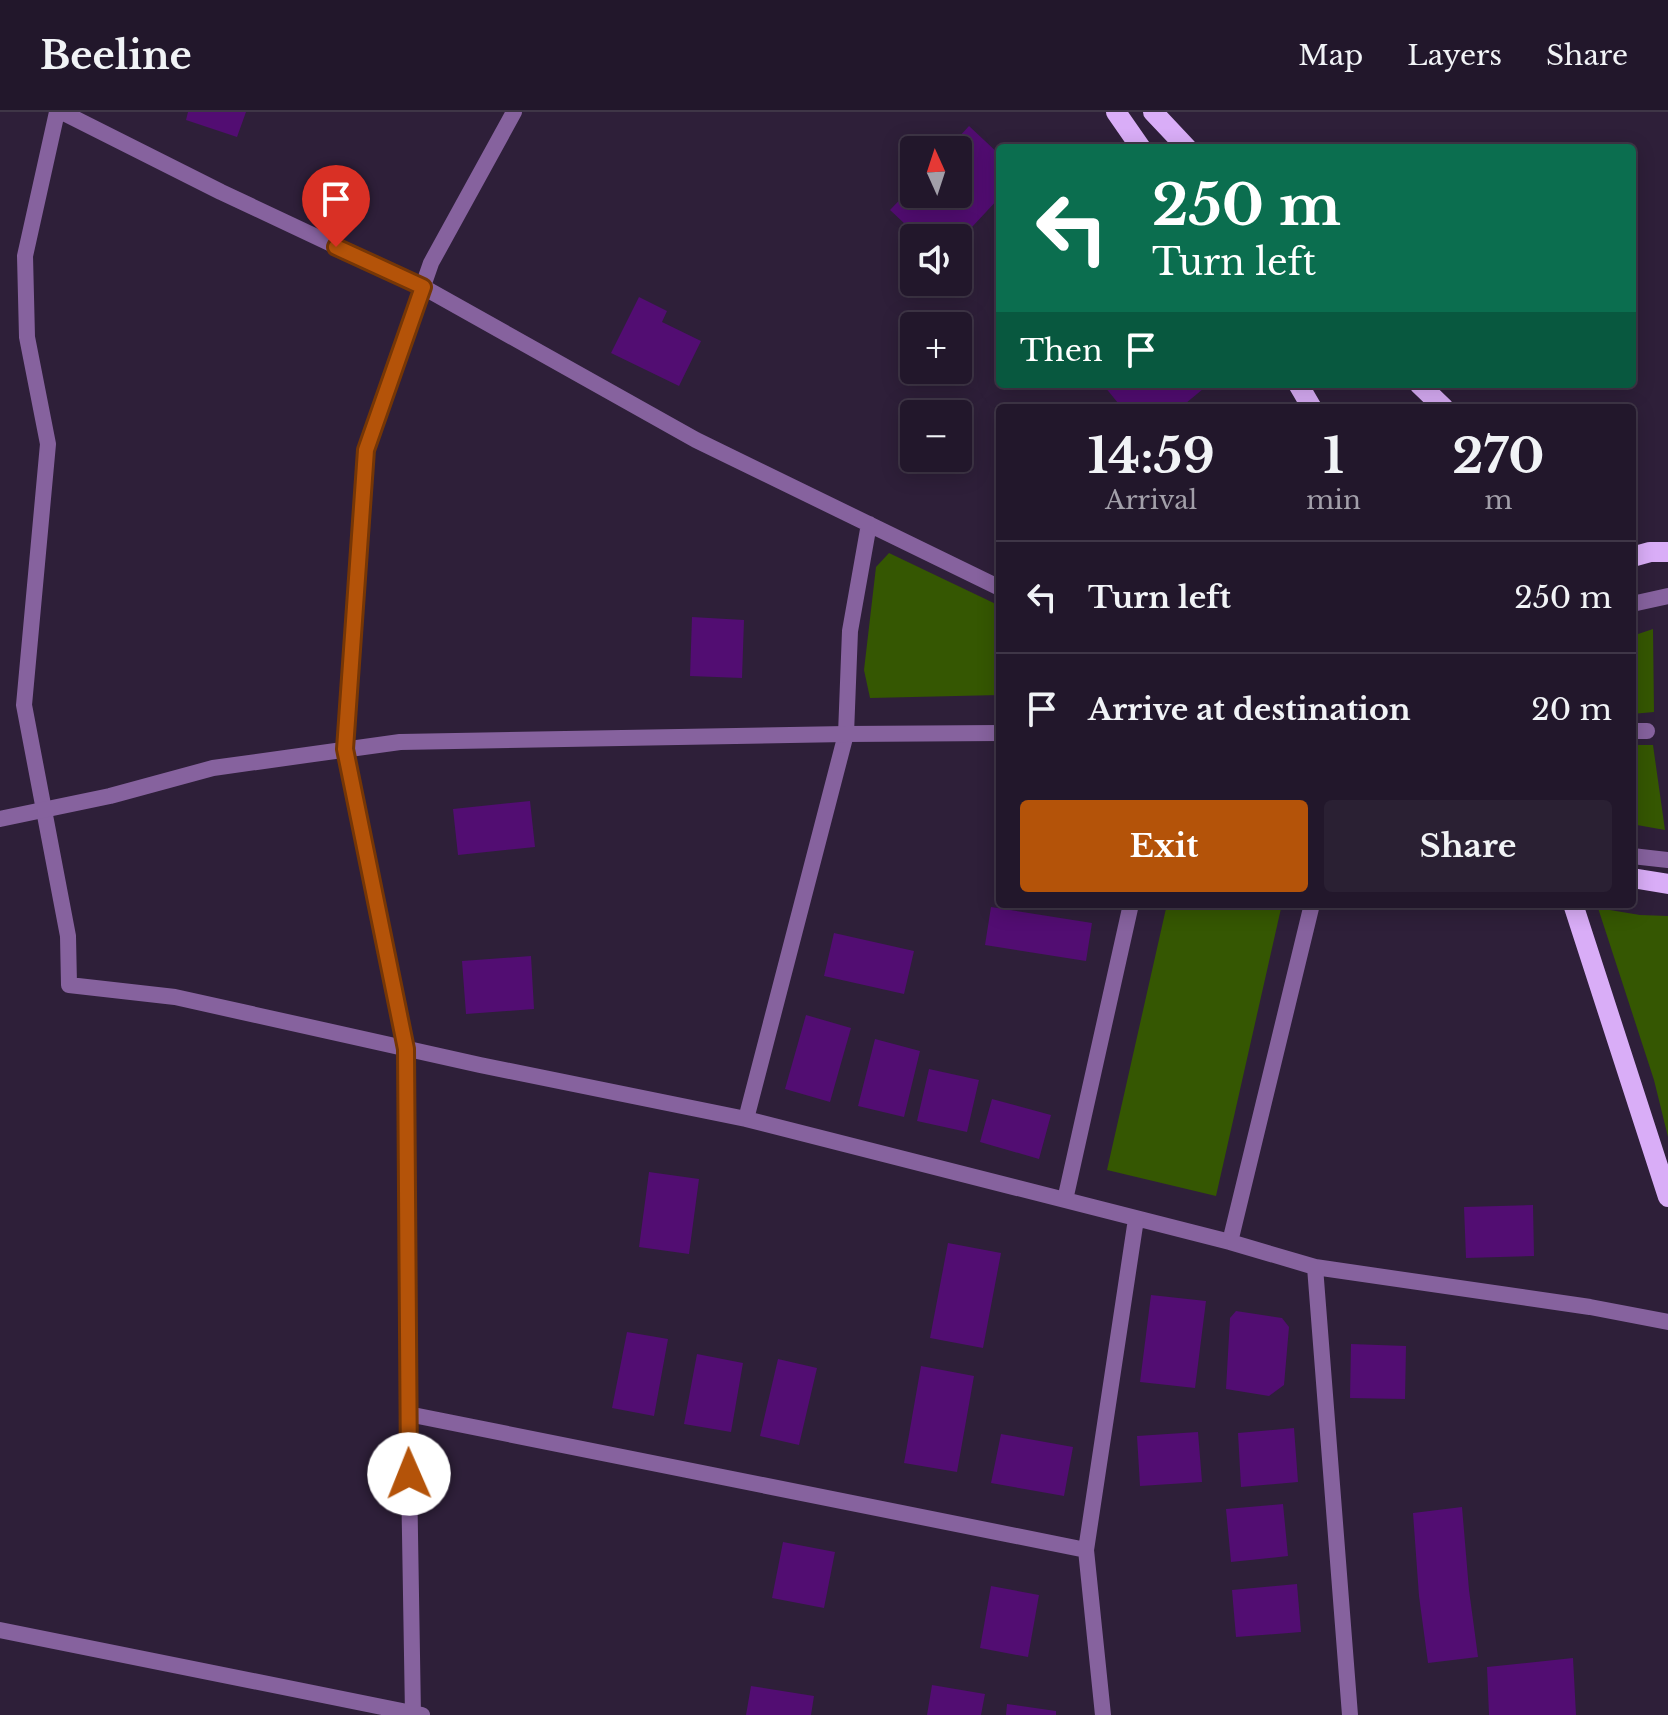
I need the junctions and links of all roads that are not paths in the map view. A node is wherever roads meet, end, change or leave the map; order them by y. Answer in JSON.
{"nodes":[{"id":1,"x":59,"y":112,"type":"edge"},
{"id":2,"x":514,"y":112,"type":"edge"},
{"id":3,"x":1116,"y":112,"type":"edge"},
{"id":4,"x":1153,"y":112,"type":"edge"},
{"id":5,"x":1138,"y":144,"type":"edge"},
{"id":6,"x":1183,"y":144,"type":"edge"},
{"id":7,"x":423,"y":287,"type":"junction"},
{"id":8,"x":1423,"y":388,"type":"edge"},
{"id":9,"x":1440,"y":404,"type":"edge"},
{"id":10,"x":869,"y":524,"type":"junction"},
{"id":11,"x":996,"y":586,"type":"edge"},
{"id":12,"x":1668,"y":596,"type":"edge"},
{"id":13,"x":1636,"y":603,"type":"edge"},
{"id":14,"x":996,"y":733,"type":"edge"},
{"id":15,"x":846,"y":734,"type":"junction"},
{"id":16,"x":345,"y":749,"type":"junction"},
{"id":17,"x":43,"y":810,"type":"junction"},
{"id":18,"x":0,"y":819,"type":"edge"},
{"id":19,"x":1636,"y":856,"type":"edge"},
{"id":20,"x":1668,"y":860,"type":"edge"},
{"id":21,"x":1636,"y":879,"type":"edge"},
{"id":22,"x":1668,"y":884,"type":"edge"},
{"id":23,"x":1130,"y":908,"type":"edge"},
{"id":24,"x":1311,"y":908,"type":"edge"},
{"id":25,"x":1574,"y":908,"type":"edge"},
{"id":26,"x":406,"y":1049,"type":"junction"},
{"id":27,"x":746,"y":1119,"type":"junction"},
{"id":28,"x":1668,"y":1197,"type":"edge"},
{"id":29,"x":1065,"y":1200,"type":"junction"},
{"id":30,"x":1136,"y":1219,"type":"junction"},
{"id":31,"x":1230,"y":1242,"type":"junction"},
{"id":32,"x":1315,"y":1267,"type":"junction"},
{"id":33,"x":1668,"y":1322,"type":"edge"},
{"id":34,"x":408,"y":1414,"type":"junction"},
{"id":35,"x":1086,"y":1550,"type":"junction"},
{"id":36,"x":0,"y":1630,"type":"edge"},
{"id":37,"x":416,"y":1714,"type":"edge"},
{"id":38,"x":1103,"y":1715,"type":"edge"},
{"id":39,"x":1350,"y":1715,"type":"edge"}],
"edges":[{"from":1,"to":7,"type":"street"},
{"from":1,"to":17,"type":"street"},
{"from":2,"to":7,"type":"street"},
{"from":3,"to":5,"type":"main road"},
{"from":4,"to":6,"type":"main road"},
{"from":7,"to":10,"type":"street"},
{"from":7,"to":16,"type":"street"},
{"from":8,"to":9,"type":"main road"},
{"from":10,"to":11,"type":"street"},
{"from":10,"to":15,"type":"street"},
{"from":12,"to":13,"type":"street"},
{"from":14,"to":15,"type":"street"},
{"from":15,"to":16,"type":"street"},
{"from":15,"to":27,"type":"street"},
{"from":16,"to":17,"type":"street"},
{"from":16,"to":26,"type":"street"},
{"from":17,"to":18,"type":"street"},
{"from":17,"to":26,"type":"street"},
{"from":19,"to":20,"type":"street"},
{"from":21,"to":22,"type":"main road"},
{"from":23,"to":29,"type":"street"},
{"from":24,"to":31,"type":"street"},
{"from":25,"to":28,"type":"main road"},
{"from":26,"to":27,"type":"street"},
{"from":26,"to":34,"type":"street"},
{"from":27,"to":29,"type":"street"},
{"from":29,"to":30,"type":"street"},
{"from":30,"to":31,"type":"street"},
{"from":30,"to":35,"type":"street"},
{"from":31,"to":32,"type":"street"},
{"from":32,"to":33,"type":"street"},
{"from":32,"to":39,"type":"street"},
{"from":34,"to":35,"type":"street"},
{"from":34,"to":37,"type":"street"},
{"from":35,"to":38,"type":"street"},
{"from":36,"to":37,"type":"street"}]}
